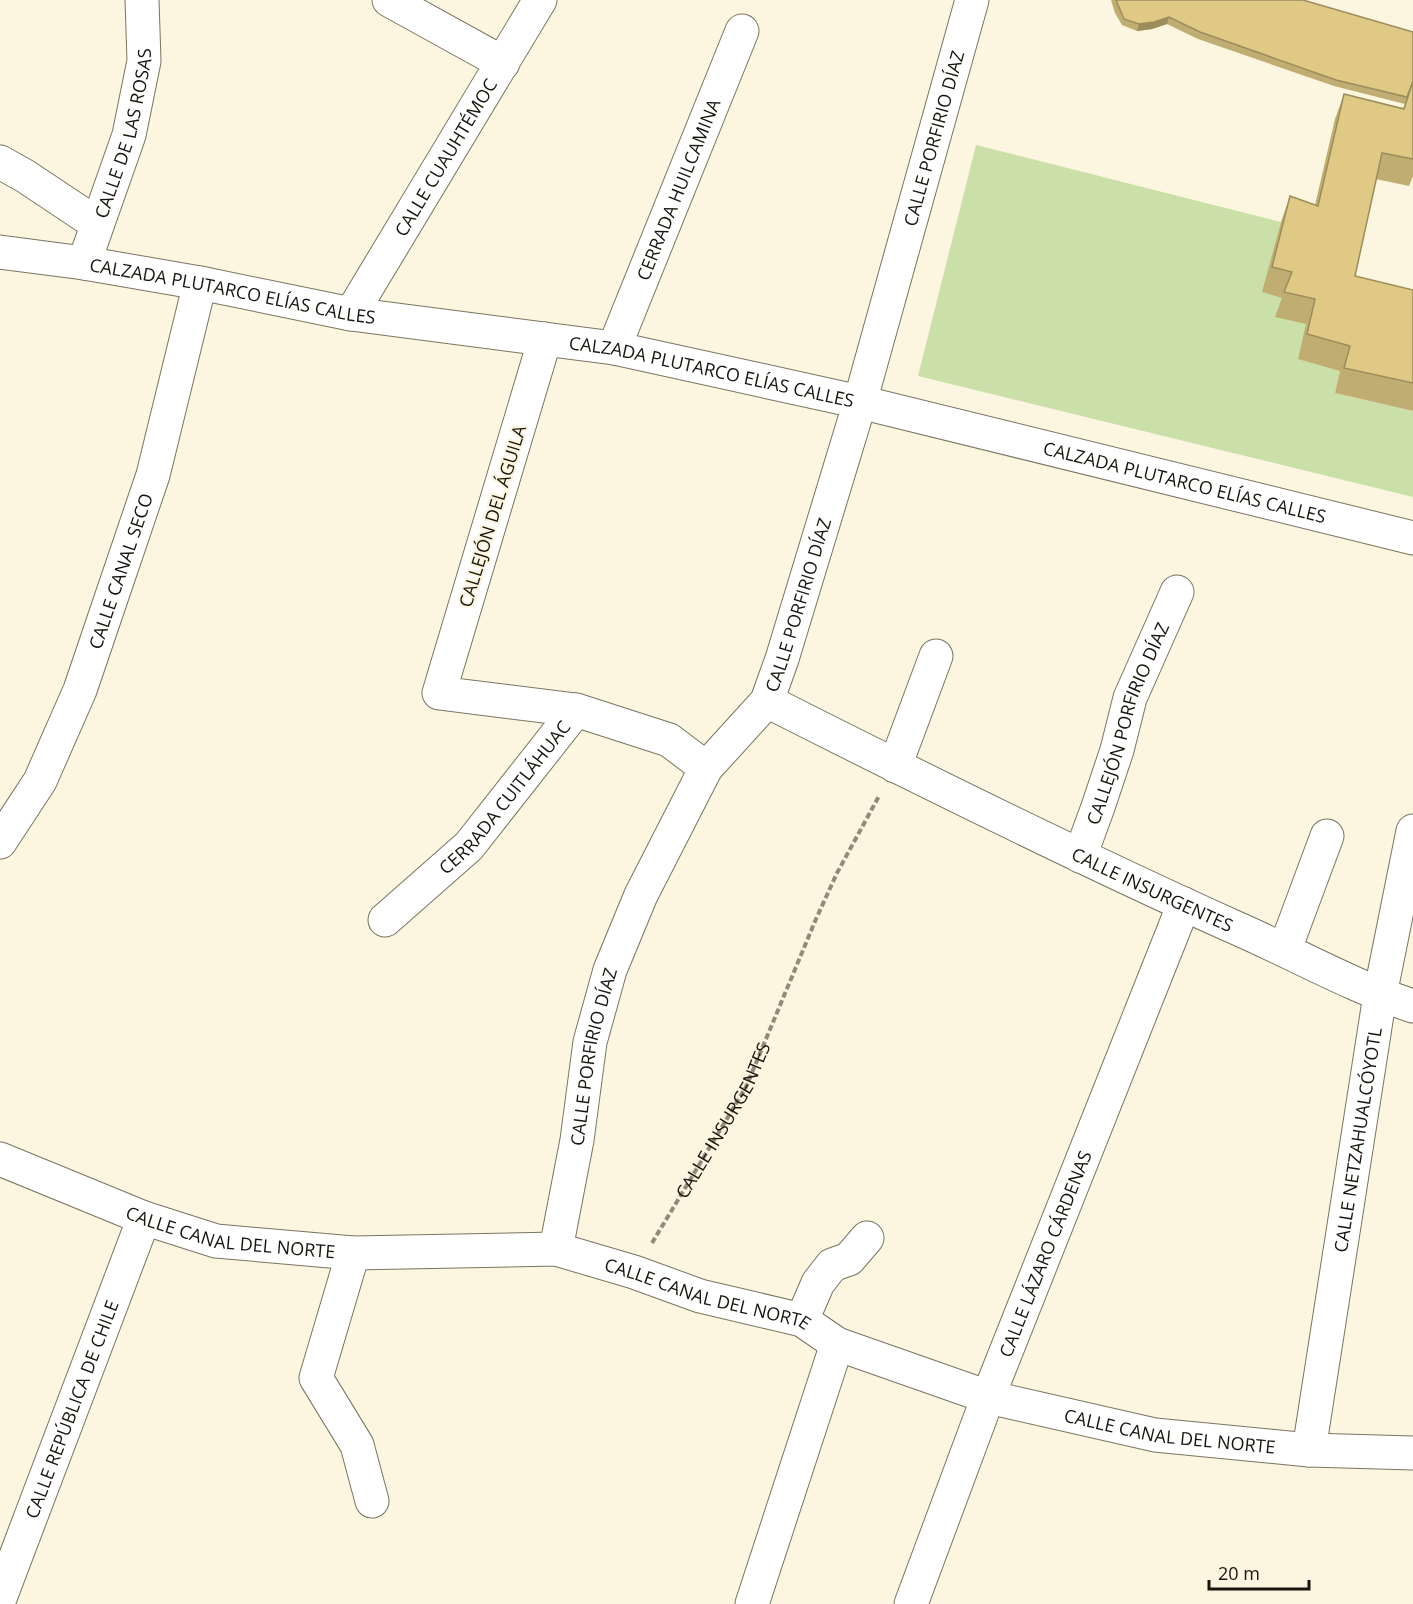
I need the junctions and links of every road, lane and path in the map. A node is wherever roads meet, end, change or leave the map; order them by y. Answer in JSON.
{"nodes":[{"id":1,"x":142,"y":0,"type":"edge"},
{"id":2,"x":388,"y":0,"type":"edge"},
{"id":3,"x":540,"y":0,"type":"edge"},
{"id":4,"x":972,"y":0,"type":"edge"},
{"id":5,"x":742,"y":31,"type":"dead end"},
{"id":6,"x":503,"y":63,"type":"junction"},
{"id":7,"x":0,"y":162,"type":"edge"},
{"id":8,"x":97,"y":224,"type":"junction"},
{"id":9,"x":0,"y":252,"type":"edge"},
{"id":10,"x":84,"y":263,"type":"junction"},
{"id":11,"x":200,"y":283,"type":"junction"},
{"id":12,"x":351,"y":314,"type":"junction"},
{"id":13,"x":545,"y":339,"type":"junction"},
{"id":14,"x":614,"y":348,"type":"junction"},
{"id":15,"x":860,"y":402,"type":"junction"},
{"id":16,"x":1413,"y":538,"type":"edge"},
{"id":17,"x":1177,"y":592,"type":"dead end"},
{"id":18,"x":936,"y":656,"type":"dead end"},
{"id":19,"x":439,"y":693,"type":"joint"},
{"id":20,"x":767,"y":701,"type":"junction"},
{"id":21,"x":576,"y":710,"type":"junction"},
{"id":22,"x":895,"y":766,"type":"junction"},
{"id":23,"x":705,"y":768,"type":"junction"},
{"id":24,"x":1413,"y":831,"type":"edge"},
{"id":25,"x":1327,"y":836,"type":"dead end"},
{"id":26,"x":0,"y":842,"type":"edge"},
{"id":27,"x":1080,"y":856,"type":"junction"},
{"id":28,"x":1184,"y":904,"type":"junction"},
{"id":29,"x":385,"y":920,"type":"dead end"},
{"id":30,"x":1284,"y":949,"type":"junction"},
{"id":31,"x":1380,"y":995,"type":"junction"},
{"id":32,"x":1413,"y":1006,"type":"edge"},
{"id":33,"x":0,"y":1159,"type":"edge"},
{"id":34,"x":144,"y":1218,"type":"junction"},
{"id":35,"x":867,"y":1238,"type":"dead end"},
{"id":36,"x":556,"y":1249,"type":"junction"},
{"id":37,"x":352,"y":1253,"type":"junction"},
{"id":38,"x":634,"y":1272,"type":"junction"},
{"id":39,"x":802,"y":1320,"type":"junction"},
{"id":40,"x":837,"y":1344,"type":"junction"},
{"id":41,"x":988,"y":1397,"type":"junction"},
{"id":42,"x":1309,"y":1450,"type":"junction"},
{"id":43,"x":1413,"y":1453,"type":"edge"},
{"id":44,"x":372,"y":1501,"type":"dead end"},
{"id":45,"x":0,"y":1598,"type":"edge"},
{"id":46,"x":752,"y":1604,"type":"edge"},
{"id":47,"x":911,"y":1604,"type":"edge"}],
"edges":[{"from":1,"to":8,"type":"street","name":"CALLE DE LAS ROSAS"},
{"from":2,"to":6,"type":"street"},
{"from":3,"to":6,"type":"street","name":"CALLE CUAUHTÉMOC"},
{"from":4,"to":15,"type":"street","name":"CALLE PORFIRIO DÍAZ"},
{"from":5,"to":14,"type":"street","name":"CERRADA HUILCAMINA"},
{"from":6,"to":12,"type":"street","name":"CALLE CUAUHTÉMOC"},
{"from":7,"to":8,"type":"street"},
{"from":8,"to":10,"type":"street","name":"CALLE DE LAS ROSAS"},
{"from":9,"to":10,"type":"street","name":"CALZADA PLUTARCO ELÍAS CALLES"},
{"from":10,"to":11,"type":"street","name":"CALZADA PLUTARCO ELÍAS CALLES"},
{"from":11,"to":12,"type":"street","name":"CALZADA PLUTARCO ELÍAS CALLES"},
{"from":11,"to":26,"type":"street","name":"CALLE CANAL SECO"},
{"from":12,"to":13,"type":"street","name":"CALZADA PLUTARCO ELÍAS CALLES"},
{"from":13,"to":14,"type":"street","name":"CALZADA PLUTARCO ELÍAS CALLES"},
{"from":13,"to":19,"type":"street","name":"CALLEJÓN DEL ÁGUILA"},
{"from":14,"to":15,"type":"street","name":"CALZADA PLUTARCO ELÍAS CALLES"},
{"from":15,"to":16,"type":"street","name":"CALZADA PLUTARCO ELÍAS CALLES"},
{"from":15,"to":20,"type":"street","name":"CALLE PORFIRIO DÍAZ"},
{"from":17,"to":27,"type":"street","name":"CALLEJÓN PORFIRIO DÍAZ"},
{"from":18,"to":22,"type":"street"},
{"from":19,"to":21,"type":"street","name":"CERRADA CUITLÁHUAC"},
{"from":20,"to":22,"type":"street","name":"CALLE INSURGENTES"},
{"from":20,"to":23,"type":"street","name":"CALLE PORFIRIO DÍAZ"},
{"from":21,"to":23,"type":"street"},
{"from":21,"to":29,"type":"street","name":"CERRADA CUITLÁHUAC"},
{"from":22,"to":27,"type":"street","name":"CALLE INSURGENTES"},
{"from":22,"to":38,"type":"path","name":"CALLE INSURGENTES"},
{"from":23,"to":36,"type":"street","name":"CALLE PORFIRIO DÍAZ"},
{"from":24,"to":31,"type":"street","name":"CALLE NETZAHUALCÓYOTL"},
{"from":25,"to":30,"type":"street"},
{"from":27,"to":28,"type":"street","name":"CALLE INSURGENTES"},
{"from":28,"to":30,"type":"street","name":"CALLE INSURGENTES"},
{"from":28,"to":41,"type":"street","name":"CALLE LÁZARO CÁRDENAS"},
{"from":30,"to":31,"type":"street","name":"CALLE INSURGENTES"},
{"from":31,"to":32,"type":"street","name":"CALLE INSURGENTES"},
{"from":31,"to":42,"type":"street","name":"CALLE NETZAHUALCÓYOTL"},
{"from":33,"to":34,"type":"street","name":"CALLE CANAL DEL NORTE"},
{"from":34,"to":37,"type":"street","name":"CALLE CANAL DEL NORTE"},
{"from":34,"to":45,"type":"street","name":"CALLE REPÚBLICA DE CHILE"},
{"from":35,"to":39,"type":"street"},
{"from":36,"to":37,"type":"street","name":"CALLE CANAL DEL NORTE"},
{"from":36,"to":38,"type":"street","name":"CALLE CANAL DEL NORTE"},
{"from":37,"to":44,"type":"street"},
{"from":38,"to":39,"type":"street","name":"CALLE CANAL DEL NORTE"},
{"from":39,"to":40,"type":"street","name":"CALLE CANAL DEL NORTE"},
{"from":40,"to":41,"type":"street","name":"CALLE CANAL DEL NORTE"},
{"from":40,"to":46,"type":"street"},
{"from":41,"to":42,"type":"street","name":"CALLE CANAL DEL NORTE"},
{"from":41,"to":47,"type":"street","name":"CALLE LÁZARO CÁRDENAS"},
{"from":42,"to":43,"type":"street","name":"CALLE CANAL DEL NORTE"}]}
